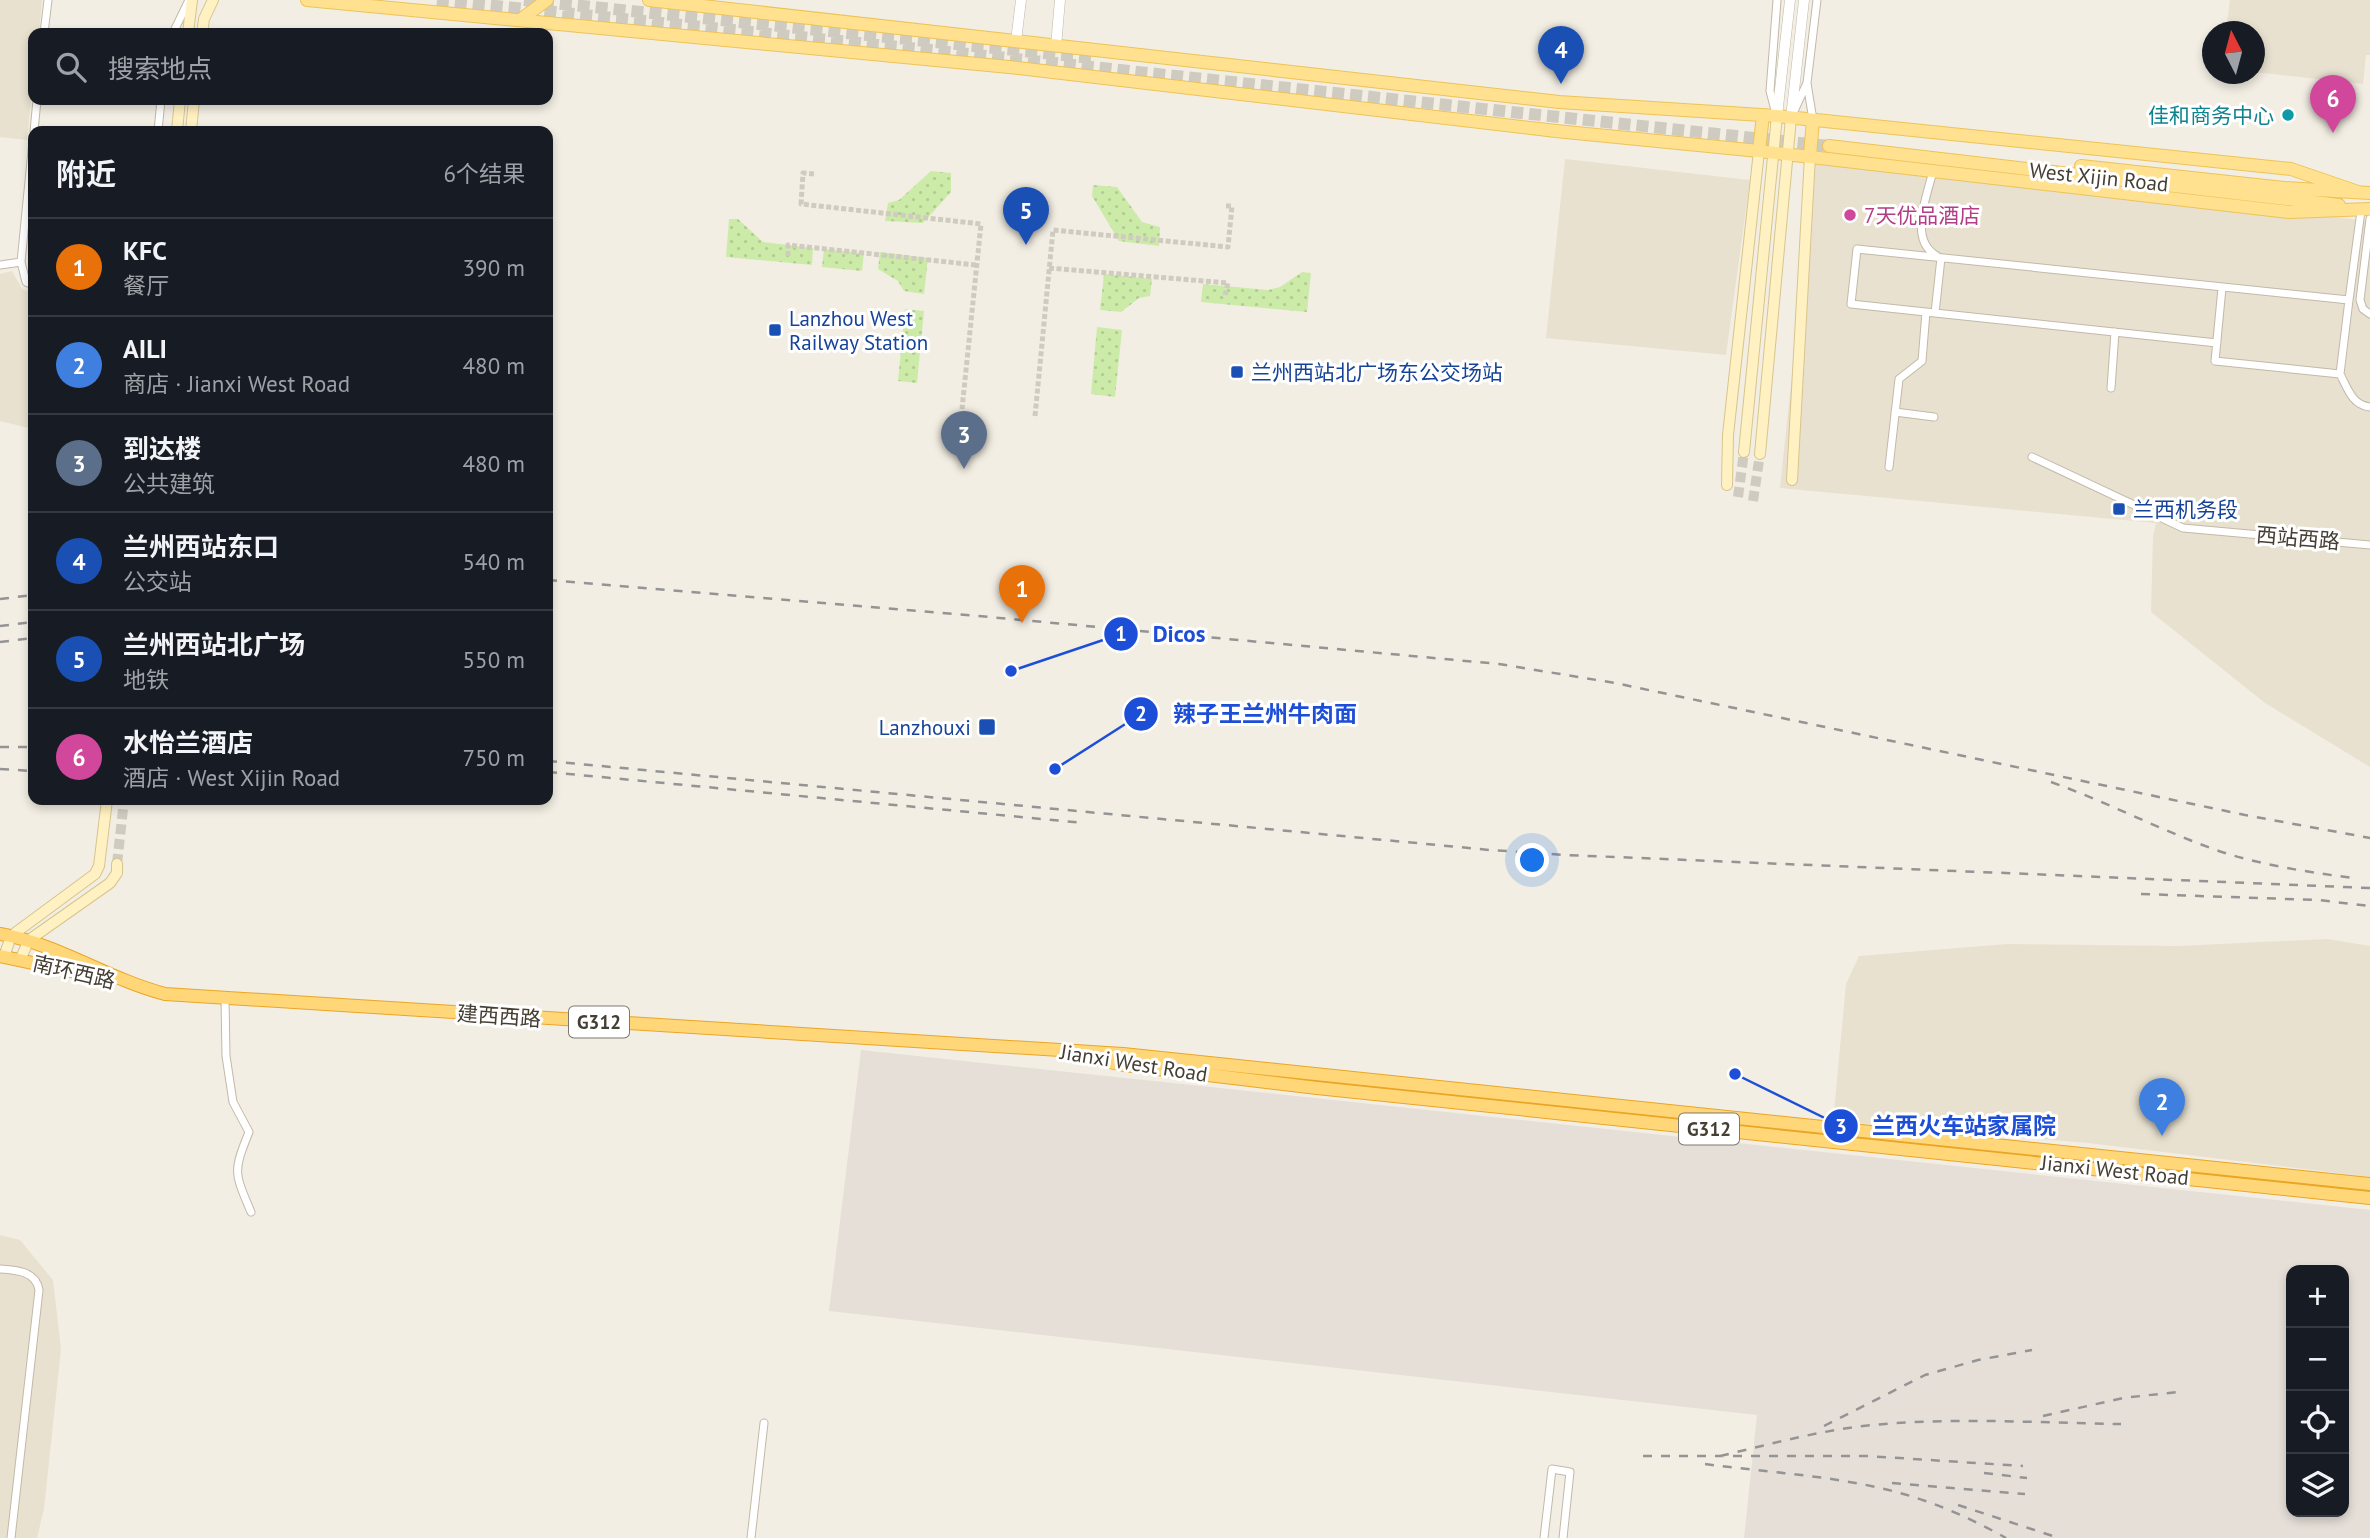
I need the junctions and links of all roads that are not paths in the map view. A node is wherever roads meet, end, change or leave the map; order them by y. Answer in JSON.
{"nodes":[{"id":1,"x":48,"y":0,"type":"edge"},
{"id":2,"x":190,"y":0,"type":"edge"},
{"id":3,"x":213,"y":0,"type":"edge"},
{"id":4,"x":307,"y":0,"type":"edge"},
{"id":5,"x":547,"y":0,"type":"edge"},
{"id":6,"x":649,"y":0,"type":"edge"},
{"id":7,"x":1021,"y":0,"type":"edge"},
{"id":8,"x":1060,"y":0,"type":"edge"},
{"id":9,"x":1777,"y":0,"type":"edge"},
{"id":10,"x":1790,"y":0,"type":"edge"},
{"id":11,"x":1804,"y":0,"type":"edge"},
{"id":12,"x":1816,"y":0,"type":"edge"},
{"id":13,"x":520,"y":20,"type":"junction"},
{"id":14,"x":45,"y":28,"type":"edge"},
{"id":15,"x":176,"y":28,"type":"edge"},
{"id":16,"x":188,"y":28,"type":"edge"},
{"id":17,"x":203,"y":28,"type":"edge"},
{"id":18,"x":1016,"y":41,"type":"junction"},
{"id":19,"x":1056,"y":46,"type":"junction"},
{"id":20,"x":1807,"y":83,"type":"junction"},
{"id":21,"x":37,"y":105,"type":"edge"},
{"id":22,"x":161,"y":105,"type":"edge"},
{"id":23,"x":180,"y":105,"type":"edge"},
{"id":24,"x":194,"y":105,"type":"edge"},
{"id":25,"x":1763,"y":115,"type":"junction"},
{"id":26,"x":1784,"y":117,"type":"junction"},
{"id":27,"x":1813,"y":120,"type":"junction"},
{"id":28,"x":34,"y":126,"type":"edge"},
{"id":29,"x":158,"y":126,"type":"edge"},
{"id":30,"x":177,"y":126,"type":"edge"},
{"id":31,"x":191,"y":126,"type":"edge"},
{"id":32,"x":1773,"y":152,"type":"junction"},
{"id":33,"x":1810,"y":156,"type":"junction"},
{"id":34,"x":1933,"y":171,"type":"junction"},
{"id":35,"x":28,"y":191,"type":"edge"},
{"id":36,"x":2364,"y":193,"type":"edge"},
{"id":37,"x":2368,"y":212,"type":"edge"},
{"id":38,"x":1941,"y":258,"type":"junction"},
{"id":39,"x":21,"y":262,"type":"junction"},
{"id":40,"x":0,"y":265,"type":"edge"},
{"id":41,"x":28,"y":283,"type":"edge"},
{"id":42,"x":2222,"y":288,"type":"junction"},
{"id":43,"x":2349,"y":300,"type":"junction"},
{"id":44,"x":1931,"y":312,"type":"junction"},
{"id":45,"x":2370,"y":314,"type":"edge"},
{"id":46,"x":2115,"y":332,"type":"junction"},
{"id":47,"x":2217,"y":343,"type":"junction"},
{"id":48,"x":2340,"y":374,"type":"junction"},
{"id":49,"x":2111,"y":388,"type":"dead end"},
{"id":50,"x":2370,"y":407,"type":"edge"},
{"id":51,"x":1895,"y":412,"type":"junction"},
{"id":52,"x":1934,"y":417,"type":"dead end"},
{"id":53,"x":1744,"y":452,"type":"tunnel mouth"},
{"id":54,"x":1760,"y":454,"type":"tunnel mouth"},
{"id":55,"x":2032,"y":457,"type":"dead end"},
{"id":56,"x":1889,"y":467,"type":"dead end"},
{"id":57,"x":1792,"y":480,"type":"dead end"},
{"id":58,"x":1727,"y":485,"type":"dead end"},
{"id":59,"x":2370,"y":545,"type":"edge"},
{"id":60,"x":106,"y":805,"type":"edge"},
{"id":61,"x":117,"y":864,"type":"tunnel mouth"},
{"id":62,"x":5,"y":935,"type":"edge"},
{"id":63,"x":29,"y":940,"type":"junction"},
{"id":64,"x":2,"y":957,"type":"edge"},
{"id":65,"x":20,"y":960,"type":"junction"},
{"id":66,"x":148,"y":990,"type":"junction"},
{"id":67,"x":225,"y":998,"type":"junction"},
{"id":68,"x":1050,"y":1051,"type":"junction"},
{"id":69,"x":2370,"y":1184,"type":"edge"},
{"id":70,"x":2370,"y":1198,"type":"edge"},
{"id":71,"x":251,"y":1212,"type":"dead end"},
{"id":72,"x":0,"y":1269,"type":"edge"},
{"id":73,"x":764,"y":1423,"type":"dead end"},
{"id":74,"x":11,"y":1538,"type":"edge"},
{"id":75,"x":751,"y":1538,"type":"edge"},
{"id":76,"x":1544,"y":1538,"type":"edge"},
{"id":77,"x":1563,"y":1538,"type":"edge"}],
"edges":[{"from":1,"to":14,"type":"street"},
{"from":2,"to":15,"type":"street"},
{"from":2,"to":16,"type":"main road"},
{"from":3,"to":17,"type":"main road"},
{"from":4,"to":13,"type":"main road"},
{"from":5,"to":13,"type":"main road"},
{"from":6,"to":18,"type":"main road"},
{"from":7,"to":18,"type":"street"},
{"from":8,"to":19,"type":"street"},
{"from":9,"to":26,"type":"street"},
{"from":10,"to":26,"type":"street"},
{"from":11,"to":26,"type":"street"},
{"from":12,"to":20,"type":"street"},
{"from":13,"to":32,"type":"main road"},
{"from":18,"to":19,"type":"main road"},
{"from":19,"to":25,"type":"main road"},
{"from":20,"to":26,"type":"street"},
{"from":20,"to":27,"type":"street"},
{"from":21,"to":28,"type":"street"},
{"from":22,"to":29,"type":"street"},
{"from":23,"to":30,"type":"main road"},
{"from":24,"to":31,"type":"main road"},
{"from":25,"to":26,"type":"main road"},
{"from":25,"to":32,"type":"main road"},
{"from":26,"to":27,"type":"main road"},
{"from":26,"to":32,"type":"main road"},
{"from":27,"to":33,"type":"main road"},
{"from":27,"to":36,"type":"main road"},
{"from":32,"to":33,"type":"main road"},
{"from":32,"to":53,"type":"main road"},
{"from":32,"to":54,"type":"main road"},
{"from":32,"to":58,"type":"main road"},
{"from":33,"to":34,"type":"main road"},
{"from":33,"to":57,"type":"main road"},
{"from":34,"to":37,"type":"main road"},
{"from":34,"to":38,"type":"street"},
{"from":35,"to":39,"type":"street"},
{"from":36,"to":37,"type":"main road","name":"West Xijin Road"},
{"from":37,"to":43,"type":"street"},
{"from":37,"to":45,"type":"street"},
{"from":38,"to":42,"type":"street"},
{"from":38,"to":44,"type":"street"},
{"from":38,"to":44,"type":"street"},
{"from":39,"to":40,"type":"street"},
{"from":39,"to":41,"type":"street"},
{"from":42,"to":43,"type":"street"},
{"from":42,"to":47,"type":"street"},
{"from":43,"to":48,"type":"street"},
{"from":44,"to":46,"type":"street"},
{"from":44,"to":51,"type":"street"},
{"from":46,"to":47,"type":"street"},
{"from":46,"to":49,"type":"street"},
{"from":47,"to":48,"type":"street"},
{"from":48,"to":50,"type":"street"},
{"from":51,"to":52,"type":"street"},
{"from":51,"to":56,"type":"street"},
{"from":55,"to":59,"type":"street","name":"西站西路"},
{"from":60,"to":62,"type":"main road"},
{"from":61,"to":63,"type":"main road"},
{"from":62,"to":63,"type":"highway","name":"建西西路","number":"G312"},
{"from":62,"to":64,"type":"main road"},
{"from":63,"to":65,"type":"main road"},
{"from":63,"to":66,"type":"highway","name":"建西西路","number":"G312"},
{"from":64,"to":65,"type":"highway","name":"南环西路","number":"G312"},
{"from":65,"to":66,"type":"highway","name":"南环西路","number":"G312"},
{"from":66,"to":67,"type":"highway","name":"建西西路","number":"G312"},
{"from":67,"to":68,"type":"highway","name":"建西西路","number":"G312"},
{"from":67,"to":71,"type":"street"},
{"from":68,"to":69,"type":"highway","name":"Jianxi West Road","number":"G312"},
{"from":68,"to":70,"type":"highway","name":"Jianxi West Road","number":"G312"},
{"from":72,"to":74,"type":"street"},
{"from":73,"to":75,"type":"street"},
{"from":76,"to":77,"type":"street"}]}
